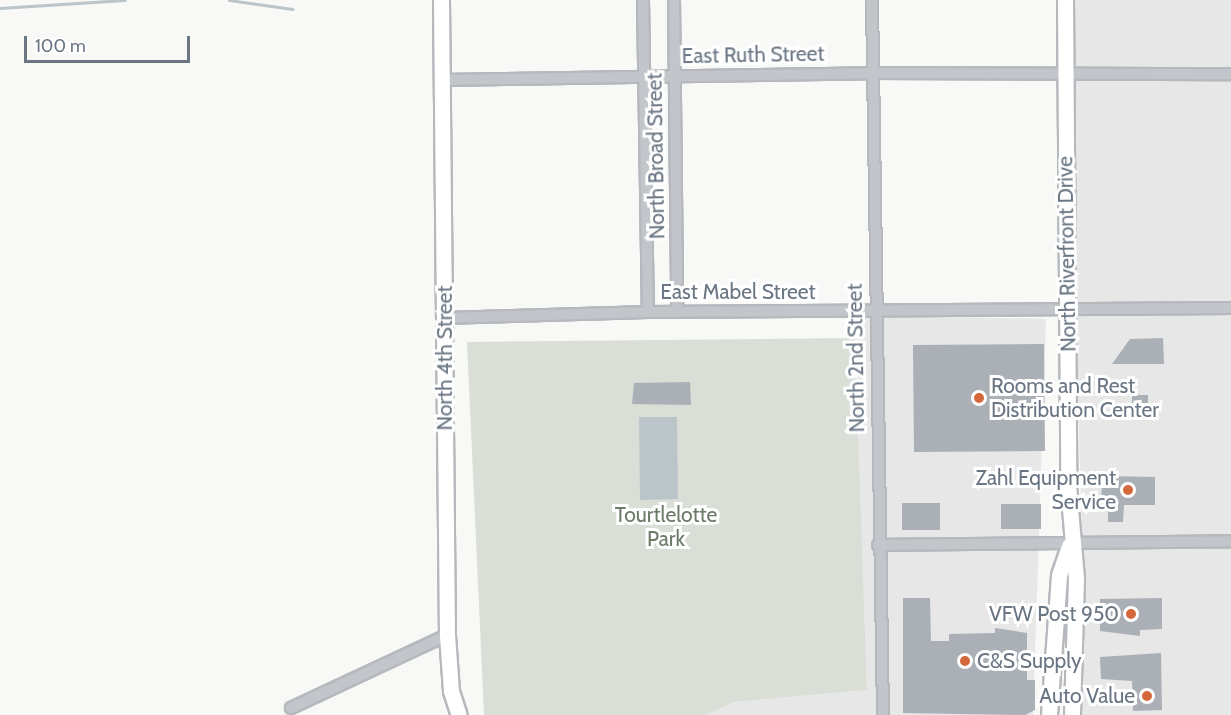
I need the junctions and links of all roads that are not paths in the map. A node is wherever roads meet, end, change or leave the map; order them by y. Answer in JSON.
{"nodes":[{"id":1,"x":441,"y":0,"type":"edge"},
{"id":2,"x":643,"y":0,"type":"edge"},
{"id":3,"x":674,"y":0,"type":"edge"},
{"id":4,"x":872,"y":0,"type":"edge"},
{"id":5,"x":1065,"y":0,"type":"edge"},
{"id":6,"x":872,"y":73,"type":"junction"},
{"id":7,"x":1231,"y":74,"type":"edge"},
{"id":8,"x":675,"y":75,"type":"junction"},
{"id":9,"x":1066,"y":75,"type":"junction"},
{"id":10,"x":644,"y":77,"type":"junction"},
{"id":11,"x":442,"y":80,"type":"junction"},
{"id":12,"x":1231,"y":308,"type":"edge"},
{"id":13,"x":875,"y":311,"type":"junction"},
{"id":14,"x":1067,"y":311,"type":"junction"},
{"id":15,"x":648,"y":312,"type":"junction"},
{"id":16,"x":677,"y":312,"type":"junction"},
{"id":17,"x":444,"y":318,"type":"junction"},
{"id":18,"x":1231,"y":541,"type":"edge"},
{"id":19,"x":1070,"y":543,"type":"junction"},
{"id":20,"x":878,"y":545,"type":"junction"},
{"id":21,"x":447,"y":635,"type":"junction"},
{"id":22,"x":291,"y":708,"type":"dead end"},
{"id":23,"x":459,"y":715,"type":"edge"},
{"id":24,"x":883,"y":715,"type":"edge"},
{"id":25,"x":1049,"y":715,"type":"edge"},
{"id":26,"x":1072,"y":715,"type":"edge"}],
"edges":[{"from":1,"to":11,"type":"main road","name":"North 4th Street"},
{"from":2,"to":10,"type":"street","name":"North Broad Street"},
{"from":3,"to":8,"type":"street","name":"North Broad Street"},
{"from":4,"to":6,"type":"street","name":"North 2nd Street"},
{"from":5,"to":9,"type":"main road","name":"North Riverfront Drive"},
{"from":6,"to":8,"type":"street","name":"East Ruth Street"},
{"from":6,"to":9,"type":"street","name":"East Ruth Street"},
{"from":6,"to":13,"type":"street","name":"North 2nd Street"},
{"from":7,"to":9,"type":"street","name":"East Ruth Street"},
{"from":8,"to":10,"type":"street","name":"East Ruth Street"},
{"from":8,"to":16,"type":"street","name":"North Broad Street"},
{"from":9,"to":14,"type":"main road","name":"North Riverfront Drive"},
{"from":10,"to":11,"type":"street","name":"East Ruth Street"},
{"from":10,"to":15,"type":"street","name":"North Broad Street"},
{"from":11,"to":17,"type":"main road","name":"North 4th Street"},
{"from":12,"to":14,"type":"street","name":"East Mabel Street"},
{"from":13,"to":14,"type":"street","name":"East Mabel Street"},
{"from":13,"to":16,"type":"street","name":"East Mabel Street"},
{"from":13,"to":20,"type":"street","name":"North 2nd Street"},
{"from":14,"to":19,"type":"main road","name":"North Riverfront Drive"},
{"from":15,"to":16,"type":"street","name":"East Mabel Street"},
{"from":15,"to":17,"type":"street","name":"East Mabel Street"},
{"from":17,"to":21,"type":"main road","name":"North 4th Street"},
{"from":18,"to":19,"type":"street"},
{"from":19,"to":20,"type":"street"},
{"from":19,"to":25,"type":"main road","name":"North Riverfront Drive"},
{"from":19,"to":26,"type":"main road","name":"North Riverfront Drive"},
{"from":20,"to":24,"type":"street","name":"North 2nd Street"},
{"from":21,"to":22,"type":"street"},
{"from":21,"to":23,"type":"main road","name":"North 4th Street"}]}
